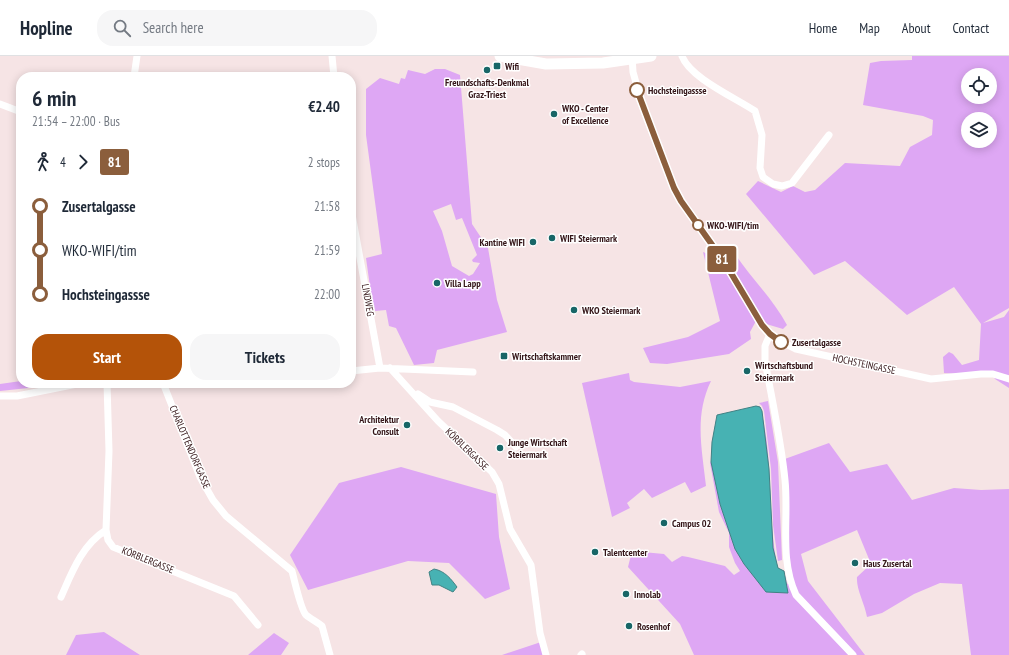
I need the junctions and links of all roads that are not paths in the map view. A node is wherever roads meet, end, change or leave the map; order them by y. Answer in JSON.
{"nodes":[{"id":1,"x":137,"y":56,"type":"edge"},
{"id":2,"x":332,"y":56,"type":"edge"},
{"id":3,"x":500,"y":56,"type":"edge"},
{"id":4,"x":651,"y":56,"type":"edge"},
{"id":5,"x":682,"y":56,"type":"edge"},
{"id":6,"x":632,"y":58,"type":"edge"},
{"id":7,"x":135,"y":72,"type":"edge"},
{"id":8,"x":334,"y":72,"type":"edge"},
{"id":9,"x":0,"y":104,"type":"edge"},
{"id":10,"x":16,"y":110,"type":"edge"},
{"id":11,"x":829,"y":135,"type":"dead end"},
{"id":12,"x":356,"y":236,"type":"edge"},
{"id":13,"x":770,"y":334,"type":"junction"},
{"id":14,"x":380,"y":368,"type":"junction"},
{"id":15,"x":390,"y":368,"type":"junction"},
{"id":16,"x":356,"y":370,"type":"edge"},
{"id":17,"x":473,"y":372,"type":"dead end"},
{"id":18,"x":1009,"y":378,"type":"edge"},
{"id":19,"x":57,"y":388,"type":"edge"},
{"id":20,"x":107,"y":388,"type":"edge"},
{"id":21,"x":165,"y":388,"type":"edge"},
{"id":22,"x":410,"y":389,"type":"junction"},
{"id":23,"x":0,"y":396,"type":"edge"},
{"id":24,"x":516,"y":446,"type":"dead end"},
{"id":25,"x":106,"y":530,"type":"junction"},
{"id":26,"x":61,"y":597,"type":"dead end"},
{"id":27,"x":258,"y":625,"type":"dead end"},
{"id":28,"x":330,"y":655,"type":"edge"},
{"id":29,"x":546,"y":655,"type":"edge"},
{"id":30,"x":853,"y":655,"type":"edge"}],
"edges":[{"from":1,"to":7,"type":"street"},
{"from":2,"to":8,"type":"street"},
{"from":3,"to":6,"type":"main road"},
{"from":4,"to":6,"type":"main road"},
{"from":5,"to":11,"type":"street"},
{"from":6,"to":13,"type":"street","name":"HOCHSTEINGASSE"},
{"from":9,"to":10,"type":"street"},
{"from":12,"to":14,"type":"street","name":"LINDWEG"},
{"from":13,"to":18,"type":"street","name":"HOCHSTEINGASSE"},
{"from":13,"to":30,"type":"street"},
{"from":14,"to":15,"type":"street"},
{"from":14,"to":16,"type":"street"},
{"from":15,"to":17,"type":"street"},
{"from":15,"to":22,"type":"street","name":"KÖRBLERGASSE"},
{"from":19,"to":23,"type":"street"},
{"from":20,"to":25,"type":"street","name":"KÖRBLERGASSE"},
{"from":21,"to":28,"type":"street","name":"CHARLOTTENDORFGASSE"},
{"from":22,"to":24,"type":"street","name":"KÖRBLERGASSE"},
{"from":22,"to":29,"type":"street","name":"KÖRBLERGASSE"},
{"from":25,"to":26,"type":"street"},
{"from":25,"to":27,"type":"street","name":"KÖRBLERGASSE"}]}
